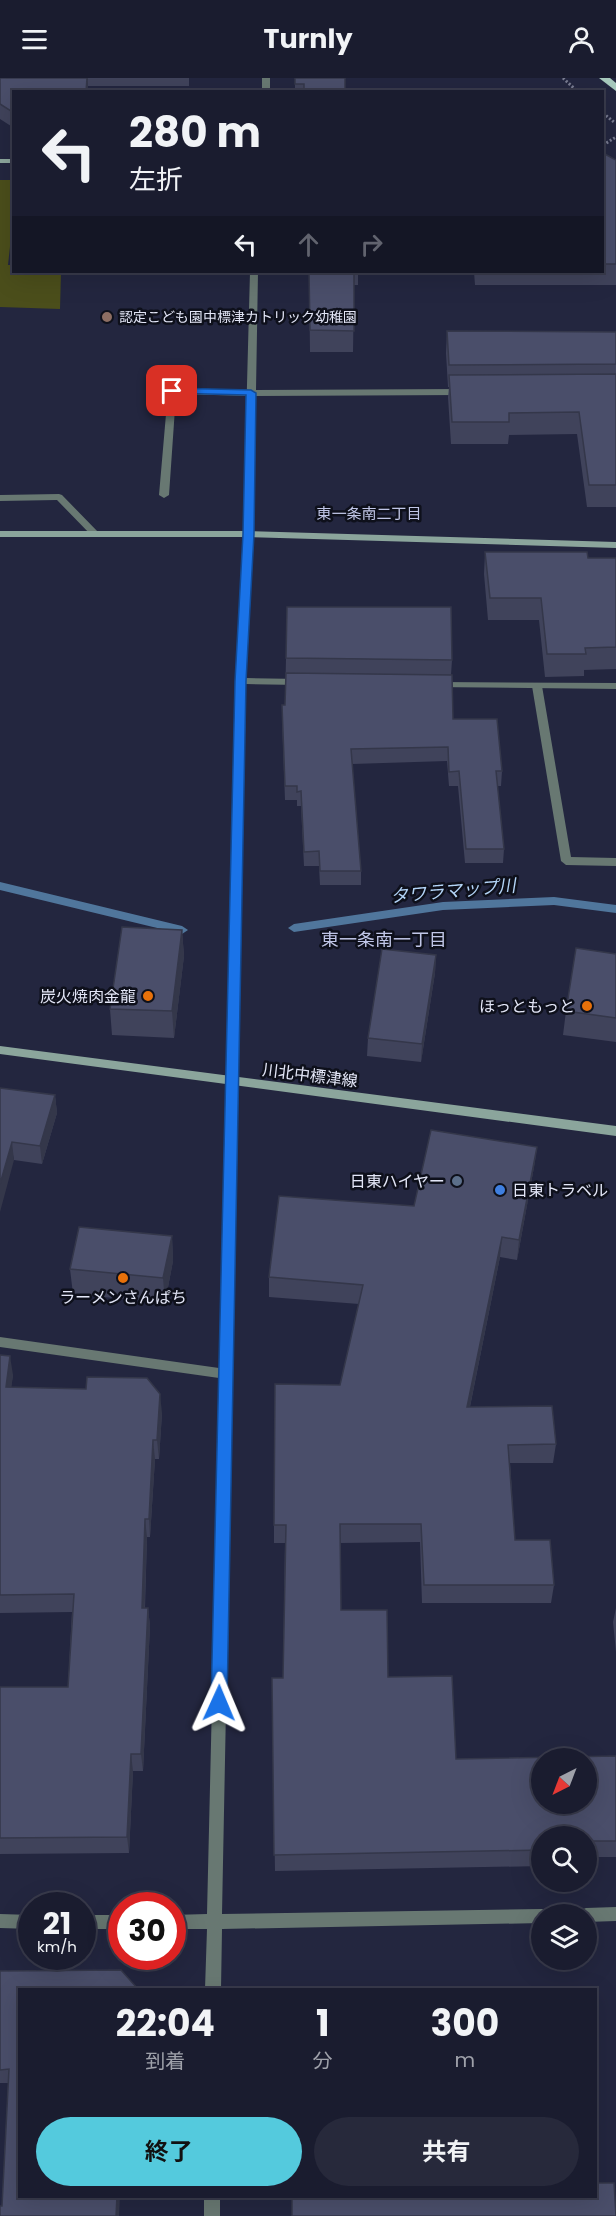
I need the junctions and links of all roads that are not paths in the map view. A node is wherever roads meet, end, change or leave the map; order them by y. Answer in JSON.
{"nodes":[{"id":1,"x":604,"y":78,"type":"edge"},
{"id":2,"x":616,"y":88,"type":"edge"},
{"id":3,"x":254,"y":273,"type":"edge"},
{"id":4,"x":475,"y":392,"type":"edge"},
{"id":5,"x":251,"y":393,"type":"junction"},
{"id":6,"x":165,"y":495,"type":"dead end"},
{"id":7,"x":0,"y":498,"type":"edge"},
{"id":8,"x":0,"y":534,"type":"edge"},
{"id":9,"x":248,"y":534,"type":"junction"},
{"id":10,"x":96,"y":535,"type":"junction"},
{"id":11,"x":616,"y":545,"type":"edge"},
{"id":12,"x":241,"y":681,"type":"junction"},
{"id":13,"x":312,"y":682,"type":"edge"},
{"id":14,"x":430,"y":684,"type":"edge"},
{"id":15,"x":537,"y":686,"type":"junction"},
{"id":16,"x":616,"y":686,"type":"edge"},
{"id":17,"x":616,"y":862,"type":"edge"},
{"id":18,"x":0,"y":1050,"type":"edge"},
{"id":19,"x":233,"y":1082,"type":"junction"},
{"id":20,"x":616,"y":1131,"type":"edge"},
{"id":21,"x":0,"y":1342,"type":"edge"},
{"id":22,"x":226,"y":1374,"type":"junction"},
{"id":23,"x":616,"y":1914,"type":"edge"},
{"id":24,"x":597,"y":1915,"type":"edge"},
{"id":25,"x":531,"y":1916,"type":"edge"},
{"id":26,"x":0,"y":1921,"type":"edge"},
{"id":27,"x":18,"y":1922,"type":"edge"},
{"id":28,"x":186,"y":1922,"type":"edge"},
{"id":29,"x":214,"y":1922,"type":"junction"},
{"id":30,"x":213,"y":1988,"type":"edge"},
{"id":31,"x":212,"y":2198,"type":"edge"},
{"id":32,"x":212,"y":2216,"type":"edge"}],
"edges":[{"from":1,"to":2,"type":"main road"},
{"from":3,"to":5,"type":"street"},
{"from":4,"to":5,"type":"street"},
{"from":5,"to":6,"type":"street"},
{"from":5,"to":9,"type":"street"},
{"from":7,"to":10,"type":"street"},
{"from":8,"to":10,"type":"street"},
{"from":9,"to":10,"type":"street"},
{"from":9,"to":11,"type":"street"},
{"from":9,"to":12,"type":"street"},
{"from":12,"to":13,"type":"street"},
{"from":12,"to":19,"type":"street"},
{"from":14,"to":15,"type":"street"},
{"from":15,"to":16,"type":"street"},
{"from":15,"to":17,"type":"street"},
{"from":18,"to":19,"type":"street","name":"川北中標津線"},
{"from":19,"to":20,"type":"street","name":"川北中標津線"},
{"from":19,"to":22,"type":"street"},
{"from":21,"to":22,"type":"street"},
{"from":22,"to":29,"type":"street"},
{"from":23,"to":24,"type":"street"},
{"from":25,"to":29,"type":"street"},
{"from":26,"to":27,"type":"street"},
{"from":28,"to":29,"type":"street"},
{"from":29,"to":30,"type":"street"},
{"from":31,"to":32,"type":"street"}]}
